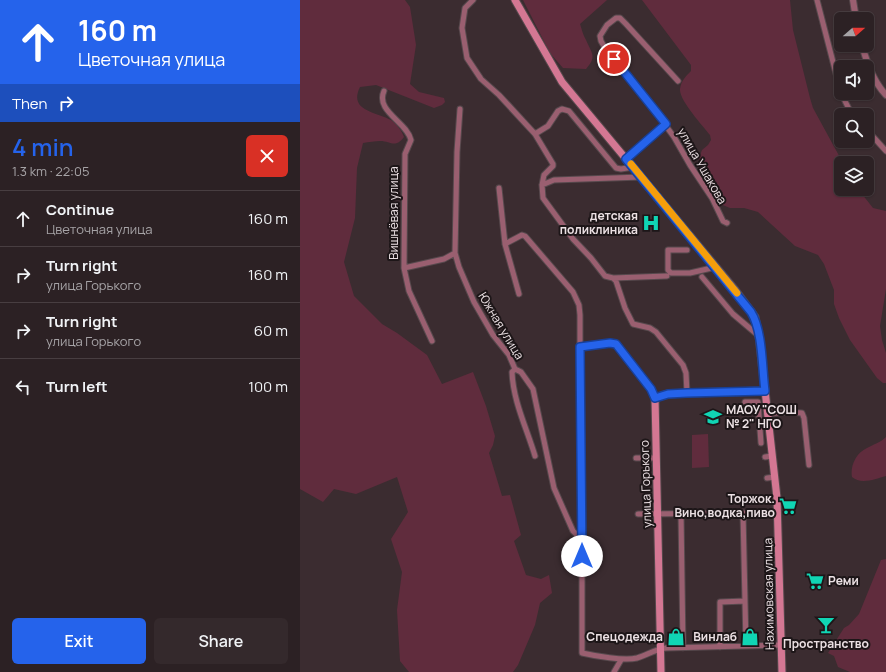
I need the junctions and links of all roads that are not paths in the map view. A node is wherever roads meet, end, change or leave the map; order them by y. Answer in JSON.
{"nodes":[{"id":1,"x":473,"y":0,"type":"edge"},
{"id":2,"x":514,"y":0,"type":"edge"},
{"id":3,"x":817,"y":0,"type":"edge"},
{"id":4,"x":854,"y":0,"type":"edge"},
{"id":5,"x":855,"y":12,"type":"edge"},
{"id":6,"x":864,"y":52,"type":"edge"},
{"id":7,"x":834,"y":66,"type":"edge"},
{"id":8,"x":678,"y":81,"type":"dead end"},
{"id":9,"x":384,"y":91,"type":"dead end"},
{"id":10,"x":886,"y":95,"type":"edge"},
{"id":11,"x":460,"y":108,"type":"dead end"},
{"id":12,"x":666,"y":124,"type":"junction"},
{"id":13,"x":535,"y":134,"type":"junction"},
{"id":14,"x":874,"y":138,"type":"edge"},
{"id":15,"x":886,"y":151,"type":"edge"},
{"id":16,"x":626,"y":159,"type":"junction"},
{"id":17,"x":633,"y":167,"type":"junction"},
{"id":18,"x":642,"y":177,"type":"junction"},
{"id":19,"x":542,"y":185,"type":"junction"},
{"id":20,"x":500,"y":188,"type":"dead end"},
{"id":21,"x":727,"y":223,"type":"dead end"},
{"id":22,"x":505,"y":244,"type":"junction"},
{"id":23,"x":687,"y":250,"type":"dead end"},
{"id":24,"x":455,"y":253,"type":"junction"},
{"id":25,"x":404,"y":268,"type":"junction"},
{"id":26,"x":716,"y":268,"type":"junction"},
{"id":27,"x":667,"y":276,"type":"dead end"},
{"id":28,"x":702,"y":277,"type":"dead end"},
{"id":29,"x":613,"y":278,"type":"junction"},
{"id":30,"x":519,"y":294,"type":"dead end"},
{"id":31,"x":759,"y":336,"type":"junction"},
{"id":32,"x":432,"y":341,"type":"dead end"},
{"id":33,"x":580,"y":347,"type":"junction"},
{"id":34,"x":515,"y":369,"type":"junction"},
{"id":35,"x":765,"y":391,"type":"junction"},
{"id":36,"x":687,"y":393,"type":"junction"},
{"id":37,"x":655,"y":398,"type":"junction"},
{"id":38,"x":745,"y":402,"type":"dead end"},
{"id":39,"x":767,"y":414,"type":"junction"},
{"id":40,"x":760,"y":443,"type":"dead end"},
{"id":41,"x":535,"y":456,"type":"dead end"},
{"id":42,"x":636,"y":458,"type":"dead end"},
{"id":43,"x":656,"y":458,"type":"junction"},
{"id":44,"x":809,"y":464,"type":"dead end"},
{"id":45,"x":778,"y":513,"type":"junction"},
{"id":46,"x":638,"y":514,"type":"dead end"},
{"id":47,"x":658,"y":514,"type":"junction"},
{"id":48,"x":681,"y":514,"type":"junction"},
{"id":49,"x":743,"y":514,"type":"junction"},
{"id":50,"x":582,"y":540,"type":"junction"},
{"id":51,"x":745,"y":601,"type":"junction"},
{"id":52,"x":781,"y":645,"type":"junction"},
{"id":53,"x":746,"y":646,"type":"junction"},
{"id":54,"x":720,"y":647,"type":"junction"},
{"id":55,"x":683,"y":648,"type":"junction"},
{"id":56,"x":660,"y":649,"type":"junction"},
{"id":57,"x":621,"y":660,"type":"junction"},
{"id":58,"x":614,"y":672,"type":"edge"},
{"id":59,"x":661,"y":672,"type":"edge"},
{"id":60,"x":782,"y":672,"type":"edge"}],
"edges":[{"from":1,"to":13,"type":"street"},
{"from":2,"to":16,"type":"main road","name":"Нахимовская улица"},
{"from":3,"to":7,"type":"street"},
{"from":4,"to":5,"type":"street"},
{"from":6,"to":10,"type":"street"},
{"from":8,"to":12,"type":"street","name":"улица Ушакова"},
{"from":9,"to":25,"type":"street","name":"Вишнёвая улица"},
{"from":11,"to":24,"type":"street","name":"Южная улица"},
{"from":12,"to":16,"type":"street"},
{"from":12,"to":21,"type":"street","name":"улица Ушакова"},
{"from":13,"to":17,"type":"street"},
{"from":13,"to":19,"type":"street"},
{"from":14,"to":15,"type":"street"},
{"from":16,"to":17,"type":"main road","name":"Нахимовская улица"},
{"from":17,"to":18,"type":"main road","name":"Нахимовская улица"},
{"from":18,"to":19,"type":"street"},
{"from":18,"to":26,"type":"main road","name":"Нахимовская улица"},
{"from":19,"to":29,"type":"street"},
{"from":20,"to":22,"type":"street"},
{"from":22,"to":30,"type":"street"},
{"from":22,"to":33,"type":"street"},
{"from":23,"to":26,"type":"street"},
{"from":24,"to":25,"type":"street"},
{"from":24,"to":34,"type":"street","name":"Южная улица"},
{"from":25,"to":32,"type":"street","name":"Вишнёвая улица"},
{"from":26,"to":31,"type":"main road","name":"Нахимовская улица"},
{"from":27,"to":29,"type":"street"},
{"from":28,"to":31,"type":"street"},
{"from":29,"to":36,"type":"street"},
{"from":31,"to":35,"type":"main road","name":"Нахимовская улица"},
{"from":33,"to":37,"type":"street"},
{"from":33,"to":50,"type":"street"},
{"from":34,"to":41,"type":"street","name":"Южная улица"},
{"from":34,"to":50,"type":"street"},
{"from":35,"to":36,"type":"main road"},
{"from":35,"to":39,"type":"main road","name":"Нахимовская улица"},
{"from":36,"to":37,"type":"main road"},
{"from":37,"to":43,"type":"main road","name":"улица Горького"},
{"from":38,"to":40,"type":"street"},
{"from":39,"to":44,"type":"street"},
{"from":39,"to":45,"type":"main road","name":"Нахимовская улица"},
{"from":42,"to":43,"type":"street"},
{"from":43,"to":47,"type":"main road","name":"улица Горького"},
{"from":45,"to":49,"type":"street"},
{"from":45,"to":52,"type":"main road","name":"Нахимовская улица"},
{"from":46,"to":47,"type":"street"},
{"from":47,"to":48,"type":"street"},
{"from":47,"to":56,"type":"main road","name":"улица Горького"},
{"from":48,"to":49,"type":"street"},
{"from":48,"to":55,"type":"street"},
{"from":49,"to":51,"type":"street"},
{"from":50,"to":57,"type":"street"},
{"from":51,"to":53,"type":"street"},
{"from":51,"to":54,"type":"street"},
{"from":52,"to":53,"type":"street"},
{"from":52,"to":60,"type":"main road","name":"Нахимовская улица"},
{"from":53,"to":54,"type":"street"},
{"from":54,"to":55,"type":"street"},
{"from":55,"to":56,"type":"street"},
{"from":56,"to":57,"type":"street"},
{"from":56,"to":59,"type":"main road","name":"улица Горького"},
{"from":57,"to":58,"type":"street"}]}
